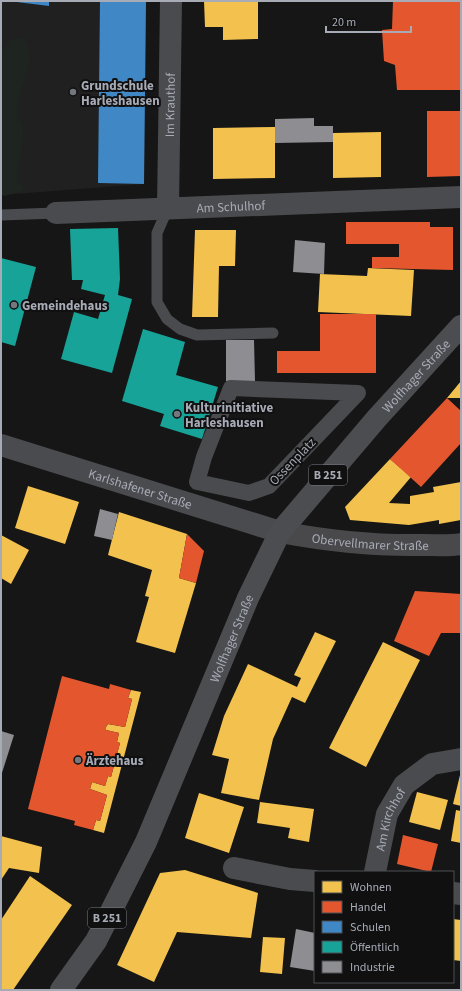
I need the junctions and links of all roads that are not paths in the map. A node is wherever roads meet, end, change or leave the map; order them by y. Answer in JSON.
{"nodes":[{"id":1,"x":171,"y":1,"type":"edge"},
{"id":2,"x":461,"y":197,"type":"edge"},
{"id":3,"x":168,"y":208,"type":"junction"},
{"id":4,"x":56,"y":213,"type":"joint"},
{"id":5,"x":1,"y":215,"type":"edge"},
{"id":6,"x":461,"y":326,"type":"edge"},
{"id":7,"x":273,"y":333,"type":"dead end"},
{"id":8,"x":358,"y":393,"type":"joint"},
{"id":9,"x":1,"y":445,"type":"edge"},
{"id":10,"x":280,"y":532,"type":"junction"},
{"id":11,"x":461,"y":544,"type":"edge"},
{"id":12,"x":461,"y":759,"type":"edge"},
{"id":13,"x":234,"y":868,"type":"dead end"},
{"id":14,"x":375,"y":871,"type":"edge"},
{"id":15,"x":314,"y":881,"type":"edge"},
{"id":16,"x":61,"y":990,"type":"edge"}],
"edges":[{"from":1,"to":3,"type":"street","name":"Im Krauthof"},
{"from":2,"to":3,"type":"street","name":"Am Schulhof"},
{"from":3,"to":4,"type":"street","name":"Am Schulhof"},
{"from":3,"to":7,"type":"lane"},
{"from":4,"to":5,"type":"lane","name":"Am Schulhof"},
{"from":6,"to":10,"type":"main road","name":"Wolfhager Straße","number":"B 251"},
{"from":8,"to":8,"type":"street","name":"Ossenplatz"},
{"from":9,"to":10,"type":"street","name":"Karlshafener Straße"},
{"from":10,"to":11,"type":"main road","name":"Obervellmarer Straße"},
{"from":10,"to":16,"type":"main road","name":"Wolfhager Straße","number":"B 251"},
{"from":12,"to":14,"type":"street","name":"Am Kirchhof"},
{"from":13,"to":15,"type":"street"}]}
